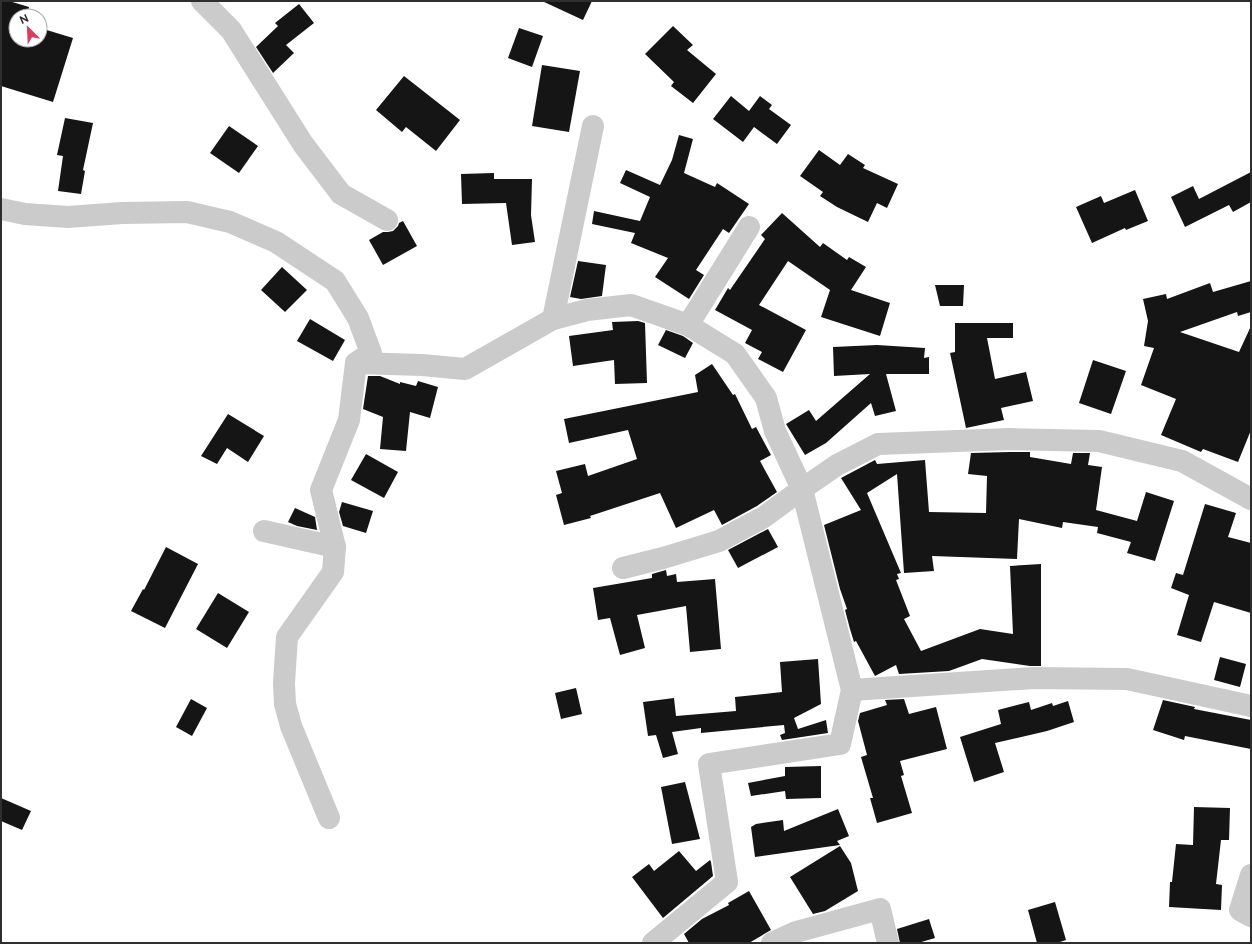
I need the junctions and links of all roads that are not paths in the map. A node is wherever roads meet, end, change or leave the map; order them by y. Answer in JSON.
{"nodes":[{"id":1,"x":202,"y":1,"type":"edge"},
{"id":2,"x":593,"y":126,"type":"dead end"},
{"id":3,"x":1,"y":209,"type":"edge"},
{"id":4,"x":387,"y":220,"type":"dead end"},
{"id":5,"x":749,"y":227,"type":"dead end"},
{"id":6,"x":553,"y":319,"type":"junction"},
{"id":7,"x":688,"y":325,"type":"junction"},
{"id":8,"x":356,"y":363,"type":"junction"},
{"id":9,"x":802,"y":489,"type":"junction"},
{"id":10,"x":1251,"y":499,"type":"edge"},
{"id":11,"x":264,"y":531,"type":"dead end"},
{"id":12,"x":334,"y":547,"type":"junction"},
{"id":13,"x":623,"y":568,"type":"dead end"},
{"id":14,"x":852,"y":690,"type":"junction"},
{"id":15,"x":1251,"y":706,"type":"edge"},
{"id":16,"x":329,"y":818,"type":"dead end"},
{"id":17,"x":1251,"y":875,"type":"edge"},
{"id":18,"x":1251,"y":916,"type":"edge"},
{"id":19,"x":796,"y":937,"type":"edge"},
{"id":20,"x":664,"y":939,"type":"edge"},
{"id":21,"x":772,"y":943,"type":"edge"},
{"id":22,"x":888,"y":943,"type":"edge"}],
"edges":[{"from":1,"to":4,"type":"street"},
{"from":2,"to":6,"type":"street"},
{"from":3,"to":8,"type":"street"},
{"from":5,"to":7,"type":"street"},
{"from":6,"to":7,"type":"street"},
{"from":6,"to":8,"type":"street"},
{"from":7,"to":9,"type":"street"},
{"from":8,"to":12,"type":"street"},
{"from":9,"to":10,"type":"street"},
{"from":9,"to":13,"type":"street"},
{"from":9,"to":14,"type":"street"},
{"from":11,"to":12,"type":"street"},
{"from":12,"to":16,"type":"street"},
{"from":14,"to":15,"type":"street"},
{"from":14,"to":20,"type":"street"},
{"from":17,"to":18,"type":"street"},
{"from":19,"to":21,"type":"street"},
{"from":19,"to":22,"type":"street"}]}
